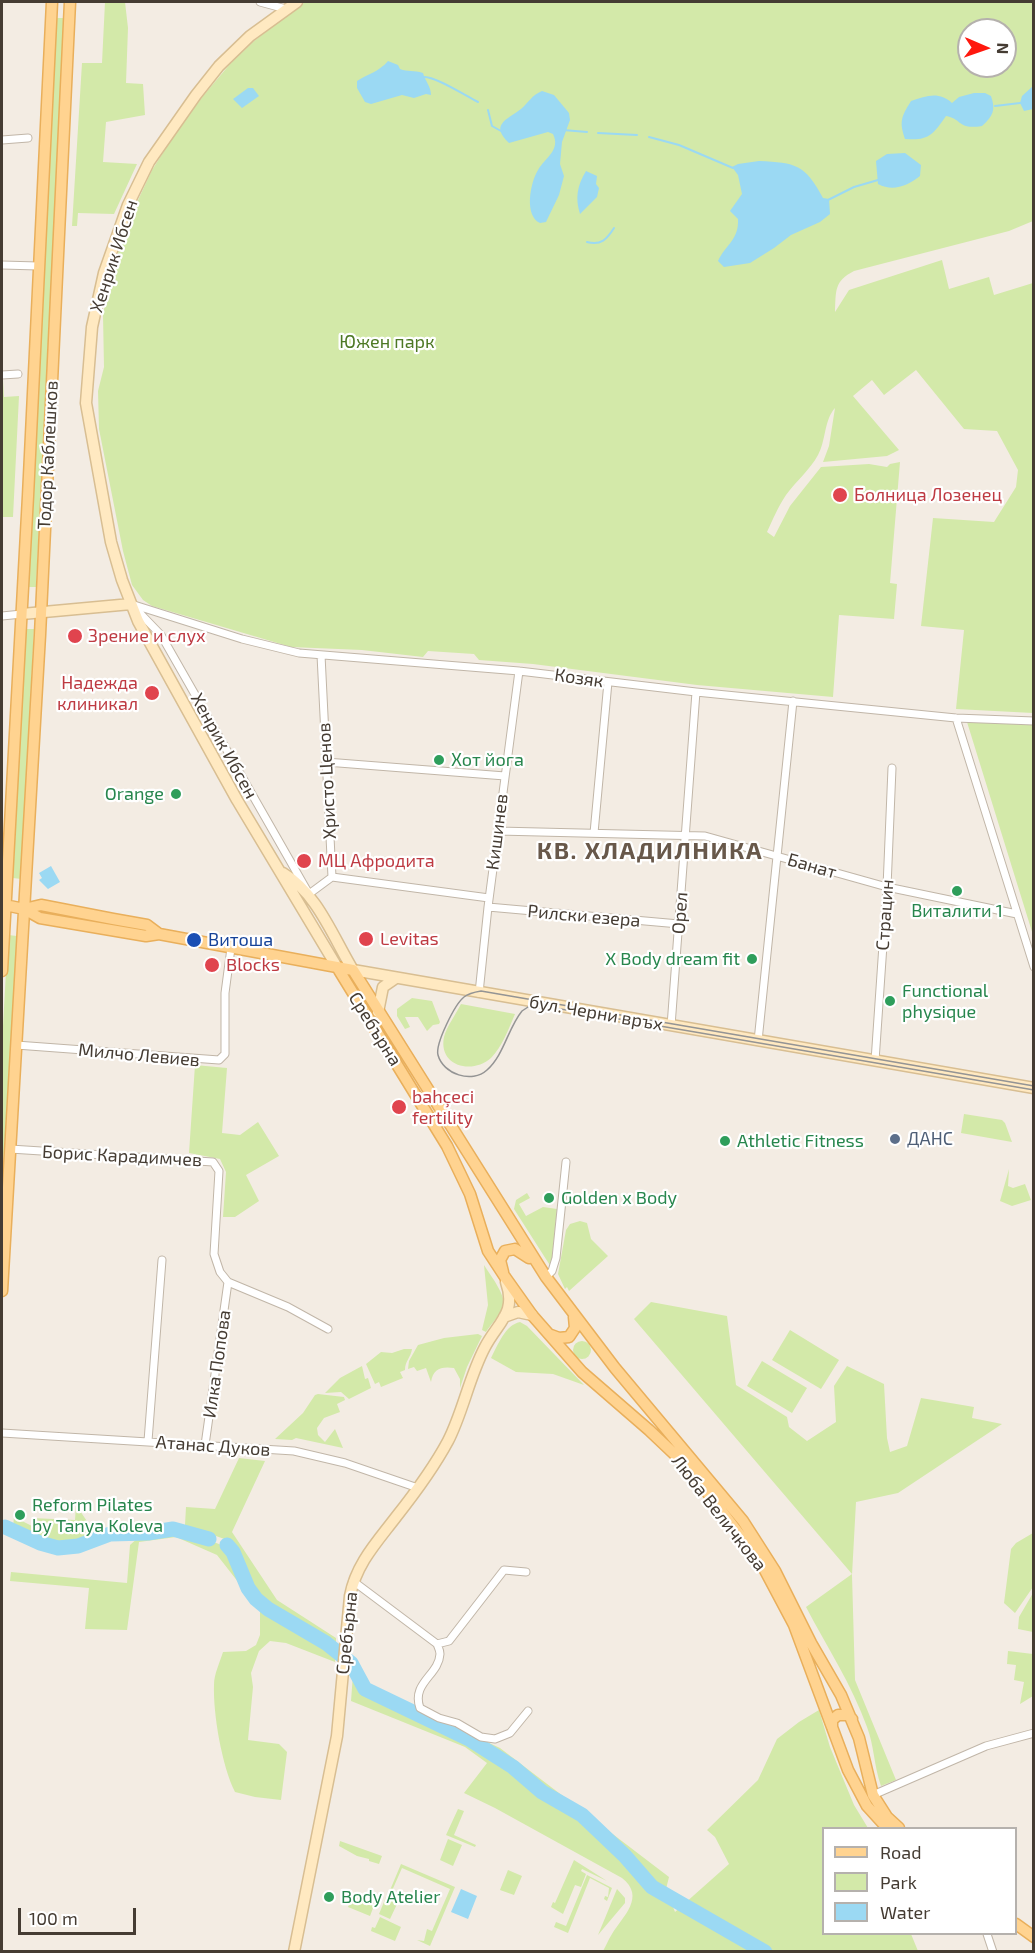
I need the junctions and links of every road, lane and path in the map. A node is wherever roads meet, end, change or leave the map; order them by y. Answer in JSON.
{"nodes":[{"id":1,"x":52,"y":2,"type":"edge"},
{"id":2,"x":70,"y":2,"type":"edge"},
{"id":3,"x":260,"y":2,"type":"edge"},
{"id":4,"x":297,"y":2,"type":"edge"},
{"id":5,"x":286,"y":9,"type":"junction"},
{"id":6,"x":28,"y":138,"type":"dead end"},
{"id":7,"x":2,"y":140,"type":"edge"},
{"id":8,"x":2,"y":265,"type":"edge"},
{"id":9,"x":38,"y":266,"type":"junction"},
{"id":10,"x":18,"y":374,"type":"dead end"},
{"id":11,"x":2,"y":375,"type":"edge"},
{"id":12,"x":131,"y":604,"type":"junction"},
{"id":13,"x":41,"y":613,"type":"junction"},
{"id":14,"x":22,"y":614,"type":"junction"},
{"id":15,"x":2,"y":616,"type":"edge"},
{"id":16,"x":321,"y":655,"type":"junction"},
{"id":17,"x":519,"y":671,"type":"junction"},
{"id":18,"x":608,"y":682,"type":"junction"},
{"id":19,"x":696,"y":692,"type":"junction"},
{"id":20,"x":793,"y":701,"type":"junction"},
{"id":21,"x":956,"y":717,"type":"junction"},
{"id":22,"x":1034,"y":720,"type":"edge"},
{"id":23,"x":326,"y":762,"type":"junction"},
{"id":24,"x":892,"y":768,"type":"dead end"},
{"id":25,"x":505,"y":776,"type":"junction"},
{"id":26,"x":498,"y":831,"type":"junction"},
{"id":27,"x":594,"y":833,"type":"junction"},
{"id":28,"x":685,"y":835,"type":"junction"},
{"id":29,"x":776,"y":855,"type":"junction"},
{"id":30,"x":280,"y":871,"type":"junction"},
{"id":31,"x":332,"y":878,"type":"junction"},
{"id":32,"x":887,"y":887,"type":"junction"},
{"id":33,"x":309,"y":894,"type":"junction"},
{"id":34,"x":489,"y":898,"type":"junction"},
{"id":35,"x":3,"y":905,"type":"edge"},
{"id":36,"x":488,"y":907,"type":"junction"},
{"id":37,"x":24,"y":909,"type":"junction"},
{"id":38,"x":1017,"y":914,"type":"junction"},
{"id":39,"x":680,"y":924,"type":"junction"},
{"id":40,"x":231,"y":948,"type":"junction"},
{"id":41,"x":337,"y":967,"type":"junction"},
{"id":42,"x":1034,"y":967,"type":"edge"},
{"id":43,"x":353,"y":970,"type":"junction"},
{"id":44,"x":2,"y":971,"type":"edge"},
{"id":45,"x":396,"y":978,"type":"junction"},
{"id":46,"x":479,"y":993,"type":"junction"},
{"id":47,"x":378,"y":1012,"type":"junction"},
{"id":48,"x":671,"y":1026,"type":"junction"},
{"id":49,"x":758,"y":1041,"type":"junction"},
{"id":50,"x":16,"y":1045,"type":"junction"},
{"id":51,"x":875,"y":1061,"type":"junction"},
{"id":52,"x":1034,"y":1088,"type":"edge"},
{"id":53,"x":10,"y":1149,"type":"junction"},
{"id":54,"x":566,"y":1162,"type":"dead end"},
{"id":55,"x":162,"y":1260,"type":"dead end"},
{"id":56,"x":534,"y":1261,"type":"junction"},
{"id":57,"x":505,"y":1277,"type":"junction"},
{"id":58,"x":546,"y":1277,"type":"junction"},
{"id":59,"x":228,"y":1282,"type":"junction"},
{"id":60,"x":2,"y":1291,"type":"edge"},
{"id":61,"x":532,"y":1315,"type":"junction"},
{"id":62,"x":504,"y":1317,"type":"junction"},
{"id":63,"x":574,"y":1317,"type":"junction"},
{"id":64,"x":328,"y":1329,"type":"dead end"},
{"id":65,"x":551,"y":1335,"type":"junction"},
{"id":66,"x":2,"y":1433,"type":"edge"},
{"id":67,"x":148,"y":1442,"type":"junction"},
{"id":68,"x":205,"y":1445,"type":"junction"},
{"id":69,"x":418,"y":1488,"type":"junction"},
{"id":70,"x":526,"y":1572,"type":"dead end"},
{"id":71,"x":353,"y":1581,"type":"junction"},
{"id":72,"x":437,"y":1644,"type":"junction"},
{"id":73,"x":528,"y":1711,"type":"dead end"},
{"id":74,"x":852,"y":1719,"type":"junction"},
{"id":75,"x":832,"y":1727,"type":"junction"},
{"id":76,"x":1034,"y":1733,"type":"edge"},
{"id":77,"x":864,"y":1765,"type":"junction"},
{"id":78,"x":848,"y":1770,"type":"junction"},
{"id":79,"x":873,"y":1795,"type":"junction"},
{"id":80,"x":885,"y":1827,"type":"edge"},
{"id":81,"x":898,"y":1827,"type":"edge"},
{"id":82,"x":1017,"y":1916,"type":"edge"},
{"id":83,"x":1017,"y":1925,"type":"edge"},
{"id":84,"x":1034,"y":1928,"type":"edge"},
{"id":85,"x":987,"y":1935,"type":"edge"},
{"id":86,"x":1034,"y":1937,"type":"edge"},
{"id":87,"x":294,"y":1952,"type":"edge"},
{"id":88,"x":993,"y":1952,"type":"edge"}],
"edges":[{"from":1,"to":9,"type":"main road","name":"Тодор Каблешков"},
{"from":2,"to":13,"type":"main road","name":"Тодор Каблешков"},
{"from":3,"to":5,"type":"street"},
{"from":4,"to":5,"type":"main road","name":"Хенрик Ибсен"},
{"from":5,"to":12,"type":"main road","name":"Хенрик Ибсен"},
{"from":6,"to":7,"type":"street"},
{"from":8,"to":9,"type":"street"},
{"from":9,"to":14,"type":"main road","name":"Тодор Каблешков"},
{"from":10,"to":11,"type":"street"},
{"from":12,"to":13,"type":"main road"},
{"from":12,"to":16,"type":"street","name":"Козяк"},
{"from":12,"to":30,"type":"main road","name":"Хенрик Ибсен"},
{"from":12,"to":33,"type":"street","name":"Хенрик Ибсен"},
{"from":13,"to":14,"type":"main road"},
{"from":13,"to":37,"type":"main road","name":"Тодор Каблешков"},
{"from":14,"to":15,"type":"street"},
{"from":14,"to":35,"type":"main road","name":"Тодор Каблешков"},
{"from":16,"to":17,"type":"street","name":"Козяк"},
{"from":16,"to":23,"type":"street","name":"Христо Ценов"},
{"from":17,"to":18,"type":"street","name":"Козяк"},
{"from":17,"to":25,"type":"street","name":"Кишинев"},
{"from":18,"to":19,"type":"street","name":"Козяк"},
{"from":18,"to":27,"type":"street"},
{"from":19,"to":20,"type":"street","name":"Козяк"},
{"from":19,"to":28,"type":"street","name":"Орел"},
{"from":20,"to":21,"type":"street","name":"Козяк"},
{"from":20,"to":29,"type":"street"},
{"from":21,"to":22,"type":"street","name":"Козяк"},
{"from":21,"to":38,"type":"street"},
{"from":23,"to":25,"type":"street"},
{"from":23,"to":31,"type":"street","name":"Христо Ценов"},
{"from":24,"to":32,"type":"street","name":"Страцин"},
{"from":25,"to":26,"type":"street","name":"Кишинев"},
{"from":26,"to":27,"type":"street","name":"Банат"},
{"from":26,"to":34,"type":"street","name":"Кишинев"},
{"from":27,"to":28,"type":"street","name":"Банат"},
{"from":28,"to":29,"type":"street","name":"Банат"},
{"from":28,"to":39,"type":"street","name":"Орел"},
{"from":29,"to":32,"type":"street","name":"Банат"},
{"from":29,"to":49,"type":"street"},
{"from":30,"to":33,"type":"main road","name":"Хенрик Ибсен"},
{"from":30,"to":41,"type":"main road","name":"Хенрик Ибсен"},
{"from":31,"to":33,"type":"street"},
{"from":31,"to":34,"type":"street"},
{"from":32,"to":38,"type":"street","name":"Банат"},
{"from":32,"to":51,"type":"street","name":"Страцин"},
{"from":33,"to":43,"type":"main road","name":"Хенрик Ибсен"},
{"from":34,"to":36,"type":"street","name":"Кишинев"},
{"from":35,"to":37,"type":"main road","name":"бул. Черни връх"},
{"from":35,"to":44,"type":"main road","name":"Тодор Каблешков"},
{"from":36,"to":39,"type":"street","name":"Рилски езера"},
{"from":36,"to":46,"type":"street","name":"Кишинев"},
{"from":37,"to":40,"type":"main road","name":"бул. Черни връх"},
{"from":37,"to":50,"type":"main road","name":"Тодор Каблешков"},
{"from":38,"to":42,"type":"street"},
{"from":39,"to":48,"type":"street","name":"Орел"},
{"from":40,"to":41,"type":"main road","name":"бул. Черни връх"},
{"from":40,"to":50,"type":"street","name":"Милчо Левиев"},
{"from":41,"to":43,"type":"main road","name":"бул. Черни връх"},
{"from":41,"to":57,"type":"main road","name":"Сребърна"},
{"from":43,"to":45,"type":"main road","name":"бул. Черни връх"},
{"from":43,"to":47,"type":"main road","name":"Сребърна"},
{"from":45,"to":46,"type":"main road","name":"бул. Черни връх"},
{"from":45,"to":47,"type":"main road"},
{"from":46,"to":48,"type":"main road","name":"бул. Черни връх"},
{"from":47,"to":56,"type":"main road","name":"Сребърна"},
{"from":48,"to":49,"type":"main road","name":"бул. Черни връх"},
{"from":49,"to":51,"type":"main road","name":"бул. Черни връх"},
{"from":50,"to":53,"type":"main road","name":"Тодор Каблешков"},
{"from":51,"to":52,"type":"main road","name":"бул. Черни връх"},
{"from":53,"to":59,"type":"street","name":"Борис Карадимчев"},
{"from":53,"to":60,"type":"main road","name":"Тодор Каблешков"},
{"from":54,"to":58,"type":"street"},
{"from":55,"to":67,"type":"street"},
{"from":56,"to":57,"type":"main road"},
{"from":56,"to":58,"type":"main road","name":"Сребърна"},
{"from":57,"to":61,"type":"main road","name":"Люба Величкова"},
{"from":57,"to":62,"type":"main road","name":"Сребърна"},
{"from":58,"to":63,"type":"main road","name":"Сребърна"},
{"from":59,"to":64,"type":"street"},
{"from":59,"to":68,"type":"street","name":"Илка Попова"},
{"from":61,"to":62,"type":"main road"},
{"from":61,"to":65,"type":"main road","name":"Люба Величкова"},
{"from":62,"to":69,"type":"main road","name":"Сребърна"},
{"from":63,"to":65,"type":"main road"},
{"from":63,"to":74,"type":"main road","name":"Люба Величкова"},
{"from":65,"to":75,"type":"main road","name":"Люба Величкова"},
{"from":66,"to":67,"type":"street","name":"Атанас Дуков"},
{"from":67,"to":68,"type":"street","name":"Атанас Дуков"},
{"from":68,"to":69,"type":"street","name":"Атанас Дуков"},
{"from":69,"to":71,"type":"main road","name":"Сребърна"},
{"from":70,"to":72,"type":"street"},
{"from":71,"to":72,"type":"street"},
{"from":71,"to":87,"type":"main road","name":"Сребърна"},
{"from":72,"to":73,"type":"street"},
{"from":74,"to":75,"type":"main road"},
{"from":74,"to":77,"type":"main road","name":"Люба Величкова"},
{"from":75,"to":78,"type":"main road","name":"Люба Величкова"},
{"from":76,"to":79,"type":"street"},
{"from":77,"to":78,"type":"main road"},
{"from":77,"to":79,"type":"main road","name":"Люба Величкова"},
{"from":78,"to":80,"type":"main road","name":"Люба Величкова"},
{"from":79,"to":81,"type":"main road"},
{"from":82,"to":84,"type":"main road"},
{"from":83,"to":86,"type":"main road"},
{"from":85,"to":88,"type":"street"}]}
